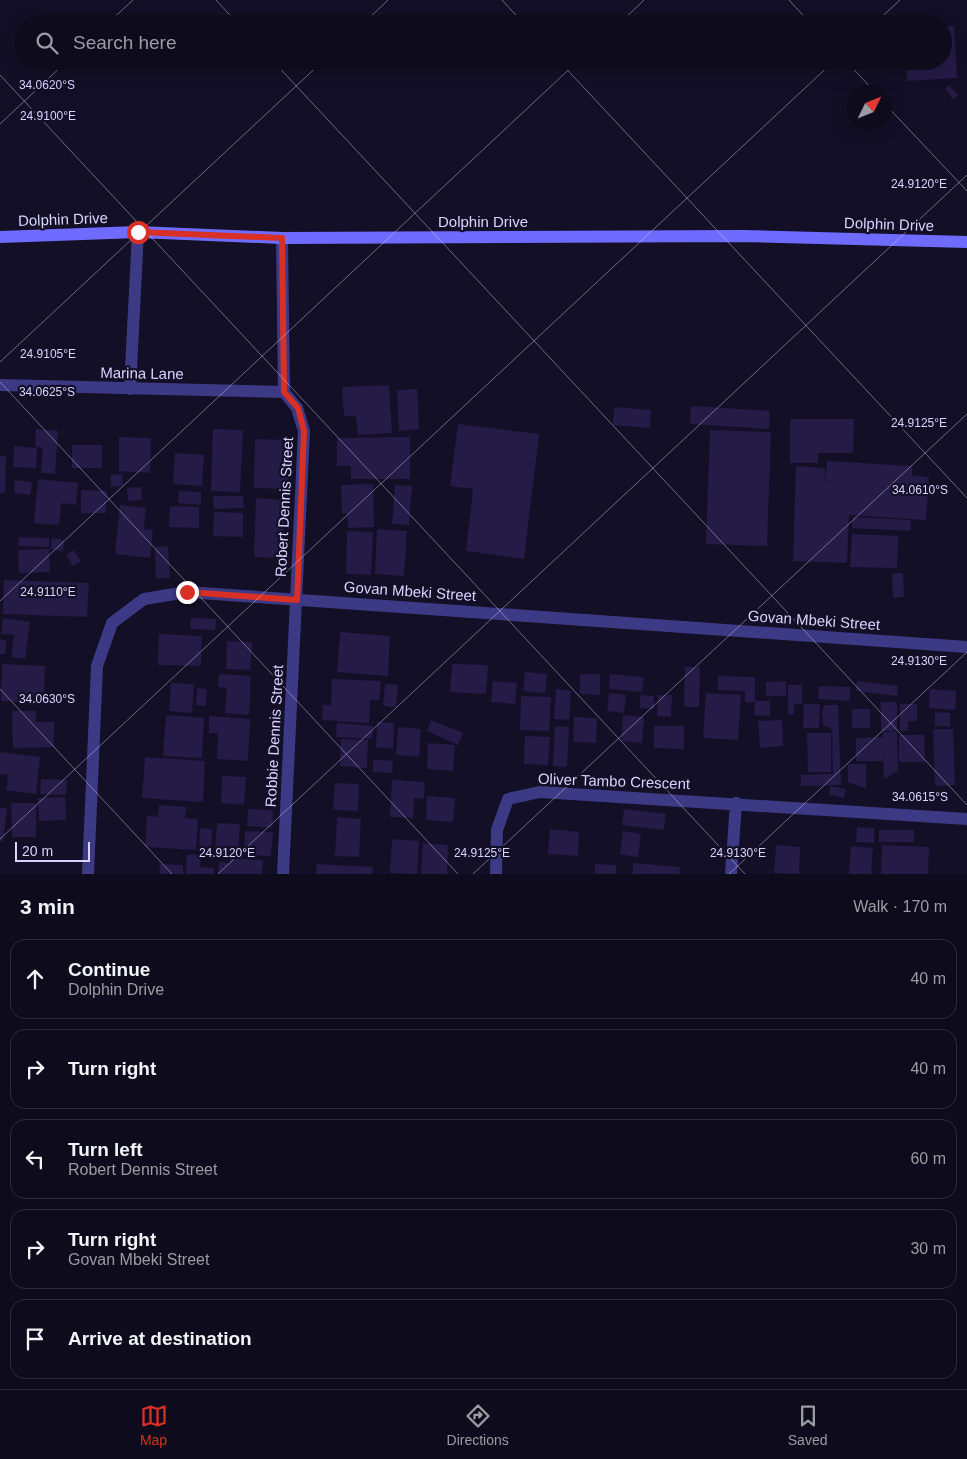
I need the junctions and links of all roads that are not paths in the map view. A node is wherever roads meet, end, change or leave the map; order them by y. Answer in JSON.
{"nodes":[{"id":1,"x":138,"y":232,"type":"junction"},
{"id":2,"x":0,"y":237,"type":"edge"},
{"id":3,"x":282,"y":238,"type":"junction"},
{"id":4,"x":967,"y":242,"type":"edge"},
{"id":5,"x":0,"y":385,"type":"edge"},
{"id":6,"x":130,"y":389,"type":"junction"},
{"id":7,"x":284,"y":392,"type":"junction"},
{"id":8,"x":297,"y":600,"type":"junction"},
{"id":9,"x":967,"y":647,"type":"edge"},
{"id":10,"x":736,"y":803,"type":"junction"},
{"id":11,"x":967,"y":819,"type":"edge"},
{"id":12,"x":88,"y":874,"type":"edge"},
{"id":13,"x":283,"y":874,"type":"edge"},
{"id":14,"x":496,"y":874,"type":"edge"},
{"id":15,"x":731,"y":874,"type":"edge"}],
"edges":[{"from":1,"to":2,"type":"street","name":"Dolphin Drive"},
{"from":1,"to":3,"type":"street","name":"Dolphin Drive"},
{"from":1,"to":6,"type":"street"},
{"from":3,"to":4,"type":"street","name":"Dolphin Drive"},
{"from":3,"to":7,"type":"street"},
{"from":5,"to":6,"type":"street","name":"Marina Lane"},
{"from":6,"to":7,"type":"street","name":"Marina Lane"},
{"from":7,"to":8,"type":"street","name":"Robert Dennis Street"},
{"from":8,"to":9,"type":"street","name":"Govan Mbeki Street"},
{"from":8,"to":12,"type":"street","name":"Govan Mbeki Street"},
{"from":8,"to":13,"type":"street","name":"Robbie Dennis Street"},
{"from":10,"to":11,"type":"street","name":"Oliver Tambo Crescent"},
{"from":10,"to":14,"type":"street","name":"Oliver Tambo Crescent"},
{"from":10,"to":15,"type":"street"}]}
